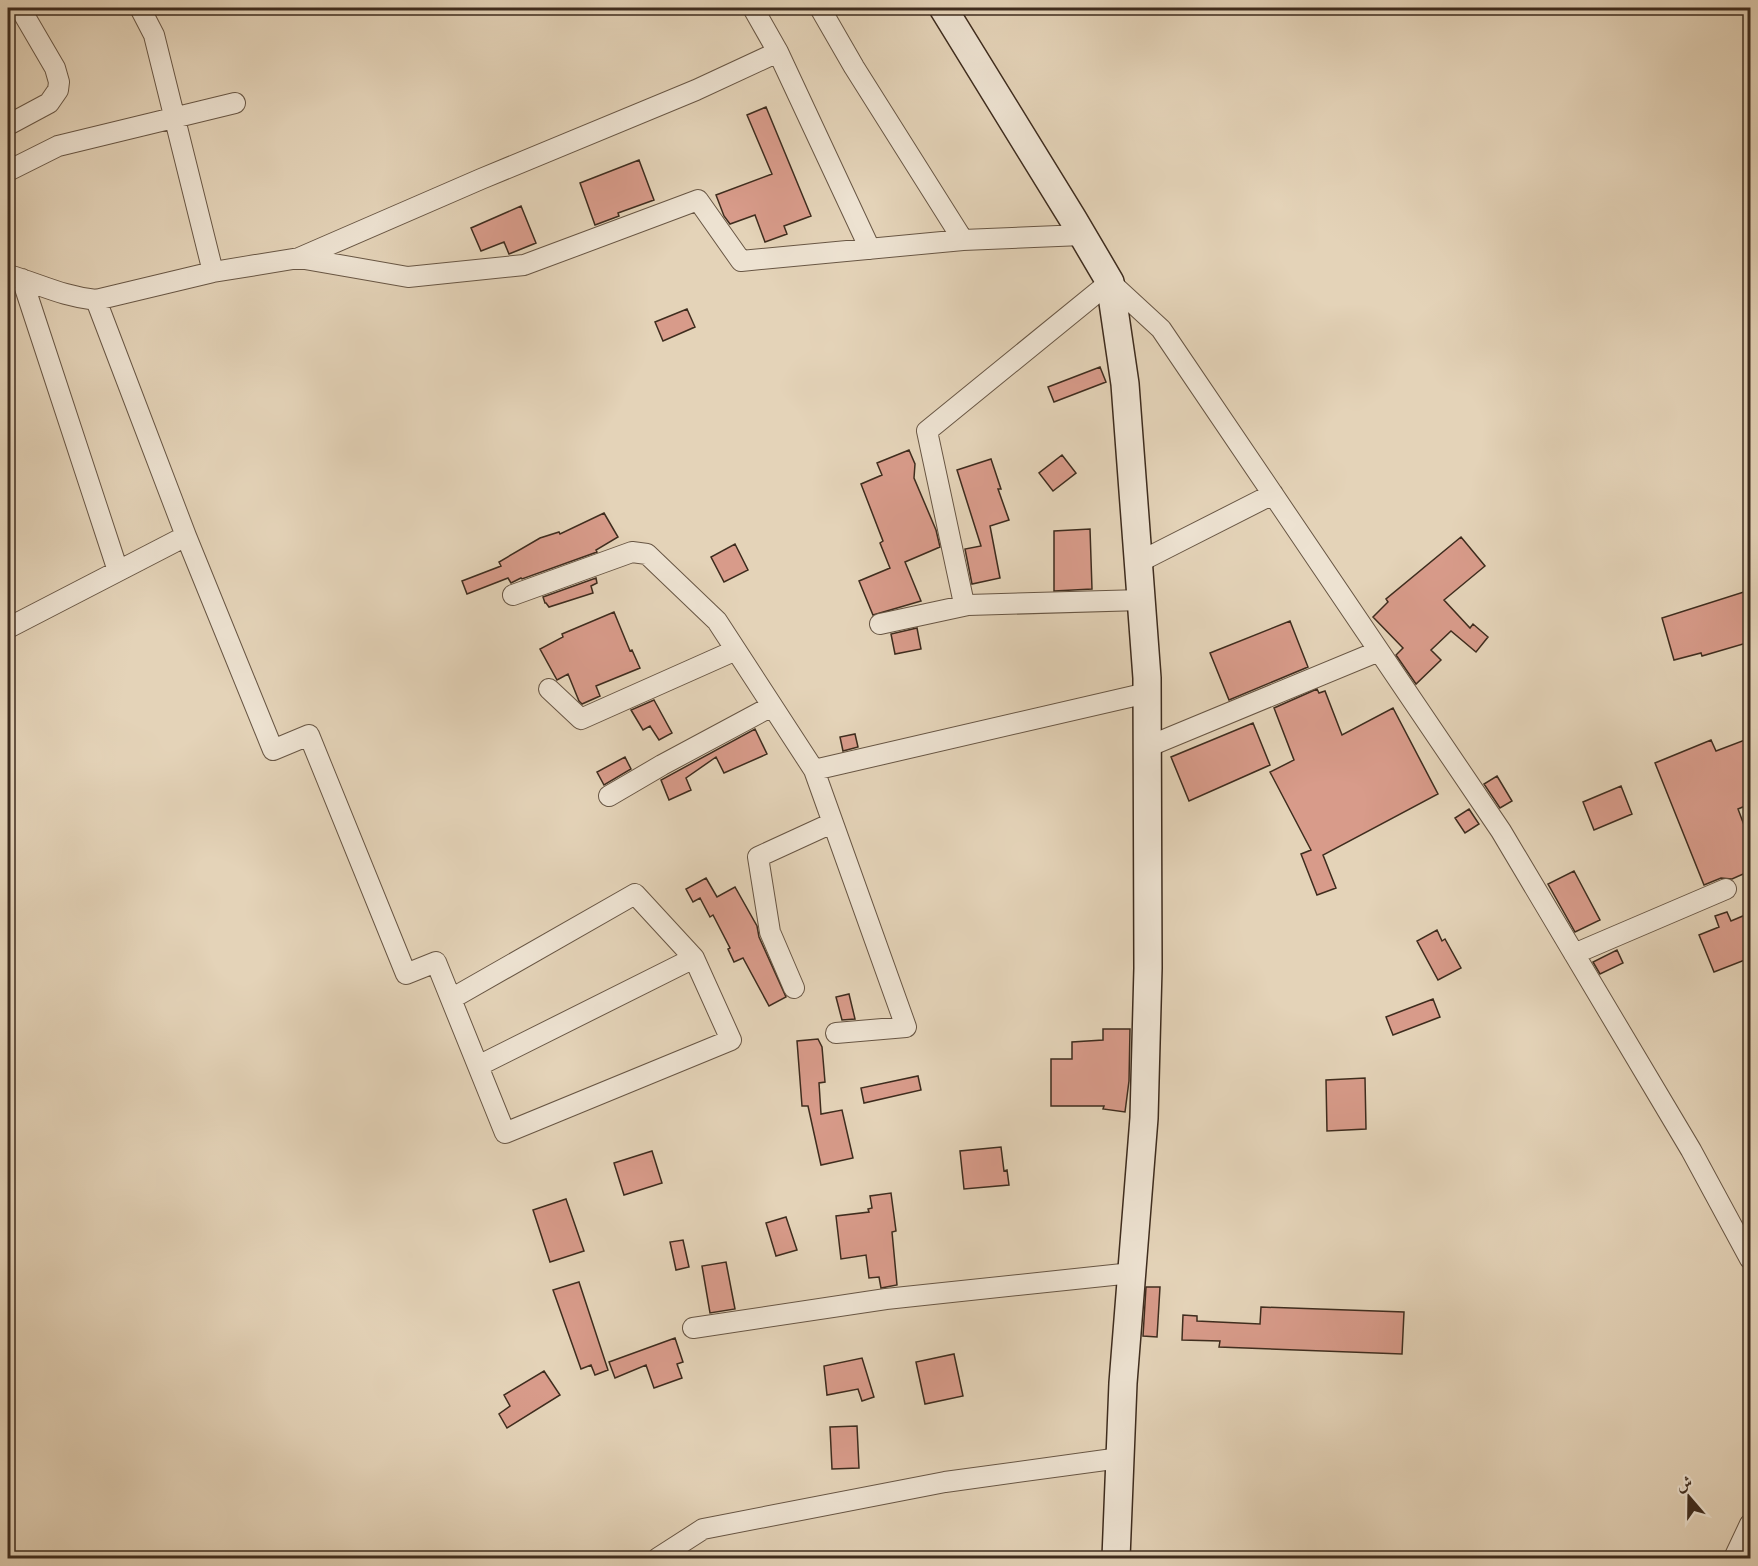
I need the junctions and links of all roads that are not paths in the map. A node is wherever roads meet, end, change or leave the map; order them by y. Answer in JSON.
{"nodes":[{"id":1,"x":20,"y":8,"type":"edge"},
{"id":2,"x":140,"y":8,"type":"edge"},
{"id":3,"x":753,"y":8,"type":"edge"},
{"id":4,"x":820,"y":8,"type":"edge"},
{"id":5,"x":943,"y":8,"type":"edge"},
{"id":6,"x":778,"y":52,"type":"junction"},
{"id":7,"x":235,"y":103,"type":"dead end"},
{"id":8,"x":175,"y":117,"type":"junction"},
{"id":9,"x":8,"y":125,"type":"edge"},
{"id":10,"x":8,"y":171,"type":"edge"},
{"id":11,"x":1082,"y":235,"type":"junction"},
{"id":12,"x":963,"y":240,"type":"junction"},
{"id":13,"x":870,"y":249,"type":"junction"},
{"id":14,"x":299,"y":258,"type":"junction"},
{"id":15,"x":213,"y":272,"type":"junction"},
{"id":16,"x":15,"y":277,"type":"edge"},
{"id":17,"x":1110,"y":282,"type":"junction"},
{"id":18,"x":96,"y":300,"type":"junction"},
{"id":19,"x":1273,"y":495,"type":"junction"},
{"id":20,"x":186,"y":536,"type":"junction"},
{"id":21,"x":1139,"y":562,"type":"junction"},
{"id":22,"x":118,"y":571,"type":"junction"},
{"id":23,"x":513,"y":595,"type":"dead end"},
{"id":24,"x":963,"y":599,"type":"dead end"},
{"id":25,"x":1142,"y":600,"type":"junction"},
{"id":26,"x":880,"y":624,"type":"dead end"},
{"id":27,"x":8,"y":628,"type":"edge"},
{"id":28,"x":736,"y":650,"type":"junction"},
{"id":29,"x":1379,"y":651,"type":"junction"},
{"id":30,"x":549,"y":689,"type":"dead end"},
{"id":31,"x":1147,"y":693,"type":"junction"},
{"id":32,"x":772,"y":706,"type":"junction"},
{"id":33,"x":1148,"y":747,"type":"junction"},
{"id":34,"x":814,"y":771,"type":"junction"},
{"id":35,"x":609,"y":796,"type":"dead end"},
{"id":36,"x":832,"y":823,"type":"junction"},
{"id":37,"x":1726,"y":889,"type":"dead end"},
{"id":38,"x":1574,"y":954,"type":"junction"},
{"id":39,"x":694,"y":958,"type":"junction"},
{"id":40,"x":794,"y":988,"type":"dead end"},
{"id":41,"x":451,"y":999,"type":"junction"},
{"id":42,"x":836,"y":1033,"type":"dead end"},
{"id":43,"x":478,"y":1066,"type":"junction"},
{"id":44,"x":1750,"y":1259,"type":"edge"},
{"id":45,"x":1132,"y":1274,"type":"junction"},
{"id":46,"x":693,"y":1328,"type":"dead end"},
{"id":47,"x":1120,"y":1458,"type":"junction"},
{"id":48,"x":1750,"y":1524,"type":"edge"},
{"id":49,"x":658,"y":1558,"type":"edge"},
{"id":50,"x":1116,"y":1558,"type":"edge"},
{"id":51,"x":1734,"y":1558,"type":"edge"}],
"edges":[{"from":1,"to":9,"type":"street"},
{"from":2,"to":8,"type":"street"},
{"from":3,"to":6,"type":"street"},
{"from":4,"to":12,"type":"street"},
{"from":5,"to":11,"type":"street"},
{"from":6,"to":13,"type":"street"},
{"from":6,"to":14,"type":"street"},
{"from":7,"to":8,"type":"street"},
{"from":8,"to":10,"type":"street"},
{"from":8,"to":15,"type":"street"},
{"from":11,"to":12,"type":"street"},
{"from":11,"to":17,"type":"street"},
{"from":12,"to":13,"type":"street"},
{"from":13,"to":14,"type":"street"},
{"from":14,"to":15,"type":"street"},
{"from":15,"to":18,"type":"street"},
{"from":16,"to":18,"type":"street"},
{"from":16,"to":22,"type":"street"},
{"from":17,"to":19,"type":"street"},
{"from":17,"to":21,"type":"street"},
{"from":17,"to":24,"type":"street"},
{"from":18,"to":20,"type":"street"},
{"from":19,"to":21,"type":"street"},
{"from":19,"to":29,"type":"street"},
{"from":20,"to":22,"type":"street"},
{"from":20,"to":41,"type":"street"},
{"from":21,"to":25,"type":"street"},
{"from":22,"to":27,"type":"street"},
{"from":23,"to":28,"type":"street"},
{"from":25,"to":26,"type":"street"},
{"from":25,"to":31,"type":"street"},
{"from":28,"to":30,"type":"street"},
{"from":28,"to":32,"type":"street"},
{"from":29,"to":33,"type":"street"},
{"from":29,"to":38,"type":"street"},
{"from":31,"to":33,"type":"street"},
{"from":31,"to":34,"type":"street"},
{"from":32,"to":34,"type":"street"},
{"from":32,"to":35,"type":"street"},
{"from":33,"to":45,"type":"street"},
{"from":34,"to":36,"type":"street"},
{"from":36,"to":40,"type":"street"},
{"from":36,"to":42,"type":"street"},
{"from":37,"to":38,"type":"street"},
{"from":38,"to":44,"type":"street"},
{"from":39,"to":41,"type":"street"},
{"from":39,"to":43,"type":"street"},
{"from":39,"to":43,"type":"street"},
{"from":41,"to":43,"type":"street"},
{"from":45,"to":46,"type":"street"},
{"from":45,"to":47,"type":"street"},
{"from":47,"to":49,"type":"street"},
{"from":47,"to":50,"type":"street"},
{"from":48,"to":51,"type":"street"}]}
